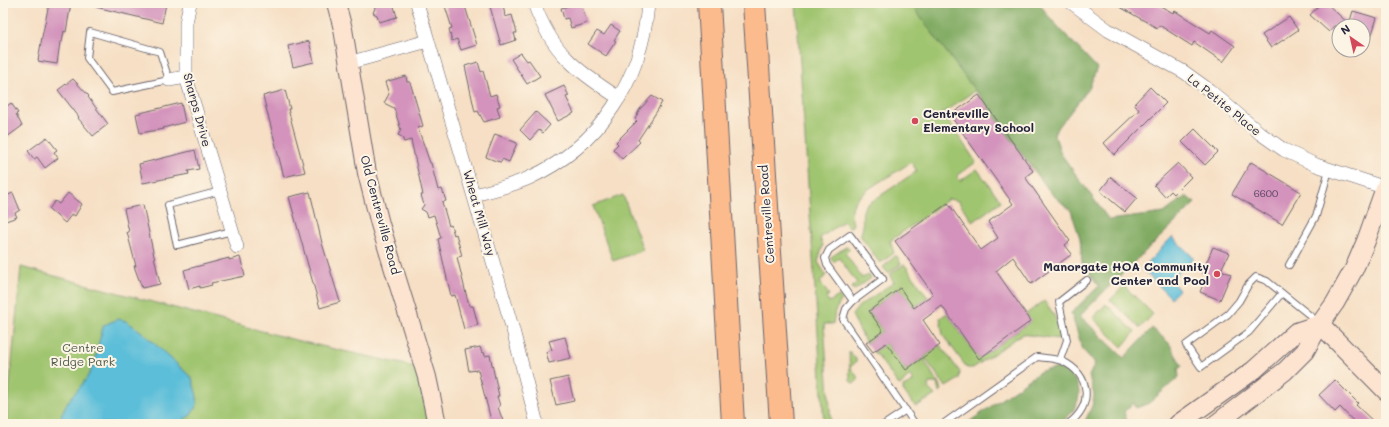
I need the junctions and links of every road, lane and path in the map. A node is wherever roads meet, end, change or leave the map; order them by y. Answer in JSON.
{"nodes":[{"id":1,"x":190,"y":3,"type":"edge"},
{"id":2,"x":336,"y":3,"type":"edge"},
{"id":3,"x":418,"y":3,"type":"edge"},
{"id":4,"x":534,"y":3,"type":"edge"},
{"id":5,"x":709,"y":3,"type":"edge"},
{"id":6,"x":754,"y":3,"type":"edge"},
{"id":7,"x":1072,"y":3,"type":"edge"},
{"id":8,"x":648,"y":4,"type":"dead end"},
{"id":9,"x":428,"y":40,"type":"junction"},
{"id":10,"x":348,"y":63,"type":"junction"},
{"id":11,"x":186,"y":77,"type":"junction"},
{"id":12,"x":169,"y":80,"type":"junction"},
{"id":13,"x":619,"y":98,"type":"junction"},
{"id":14,"x":1329,"y":170,"type":"junction"},
{"id":15,"x":1386,"y":187,"type":"edge"},
{"id":16,"x":220,"y":191,"type":"junction"},
{"id":17,"x":474,"y":195,"type":"junction"},
{"id":18,"x":232,"y":231,"type":"junction"},
{"id":19,"x":237,"y":247,"type":"dead end"},
{"id":20,"x":1289,"y":265,"type":"dead end"},
{"id":21,"x":1087,"y":280,"type":"dead end"},
{"id":22,"x":1282,"y":294,"type":"junction"},
{"id":23,"x":853,"y":301,"type":"junction"},
{"id":24,"x":1320,"y":324,"type":"junction"},
{"id":25,"x":1060,"y":360,"type":"junction"},
{"id":26,"x":1386,"y":391,"type":"edge"},
{"id":27,"x":906,"y":410,"type":"junction"},
{"id":28,"x":437,"y":424,"type":"edge"},
{"id":29,"x":537,"y":424,"type":"edge"},
{"id":30,"x":733,"y":424,"type":"edge"},
{"id":31,"x":781,"y":424,"type":"edge"},
{"id":32,"x":885,"y":424,"type":"edge"},
{"id":33,"x":915,"y":424,"type":"edge"},
{"id":34,"x":943,"y":424,"type":"edge"},
{"id":35,"x":1068,"y":424,"type":"edge"},
{"id":36,"x":1178,"y":424,"type":"edge"},
{"id":37,"x":1216,"y":424,"type":"edge"}],
"edges":[{"from":1,"to":11,"type":"street","name":"Sharps Drive"},
{"from":2,"to":10,"type":"street","name":"Old Centreville Road"},
{"from":3,"to":9,"type":"street","name":"Wheat Mill Way"},
{"from":4,"to":13,"type":"street"},
{"from":5,"to":30,"type":"highway"},
{"from":6,"to":31,"type":"highway","name":"Centreville Road"},
{"from":7,"to":14,"type":"street","name":"La Petite Place"},
{"from":8,"to":13,"type":"street"},
{"from":9,"to":10,"type":"street"},
{"from":9,"to":17,"type":"street","name":"Wheat Mill Way"},
{"from":10,"to":28,"type":"street","name":"Old Centreville Road"},
{"from":11,"to":12,"type":"street"},
{"from":11,"to":16,"type":"street","name":"Sharps Drive"},
{"from":12,"to":12,"type":"lane"},
{"from":13,"to":17,"type":"street"},
{"from":14,"to":15,"type":"street","name":"La Petite Place"},
{"from":14,"to":20,"type":"lane"},
{"from":15,"to":24,"type":"street"},
{"from":16,"to":18,"type":"street","name":"Sharps Drive"},
{"from":16,"to":18,"type":"lane"},
{"from":17,"to":29,"type":"street","name":"Wheat Mill Way"},
{"from":18,"to":19,"type":"street","name":"Sharps Drive"},
{"from":21,"to":25,"type":"lane"},
{"from":22,"to":22,"type":"lane"},
{"from":22,"to":24,"type":"lane"},
{"from":23,"to":23,"type":"lane"},
{"from":23,"to":27,"type":"lane"},
{"from":24,"to":26,"type":"street"},
{"from":24,"to":36,"type":"street"},
{"from":24,"to":37,"type":"street"},
{"from":25,"to":34,"type":"lane"},
{"from":25,"to":35,"type":"lane"},
{"from":27,"to":32,"type":"lane"},
{"from":27,"to":33,"type":"lane"}]}
